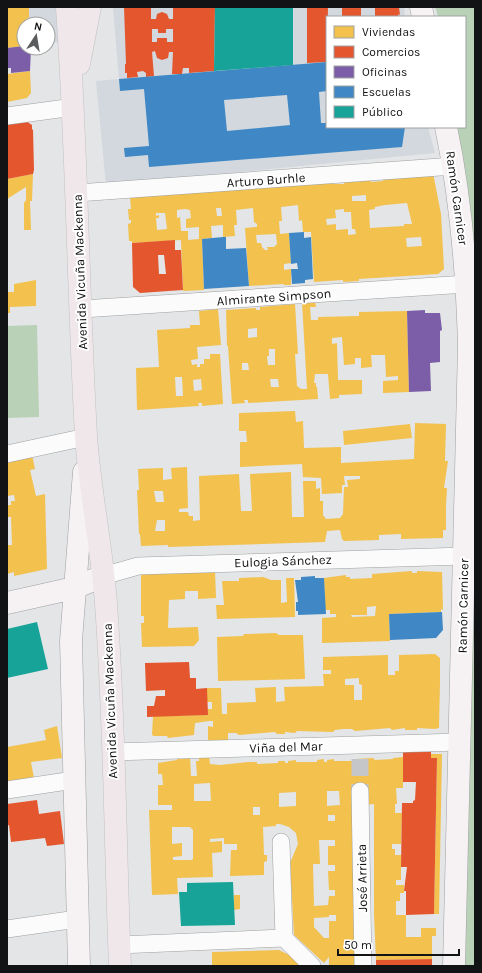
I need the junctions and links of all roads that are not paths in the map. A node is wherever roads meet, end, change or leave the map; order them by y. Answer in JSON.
{"nodes":[{"id":1,"x":67,"y":7,"type":"edge"},
{"id":2,"x":90,"y":7,"type":"edge"},
{"id":3,"x":74,"y":107,"type":"junction"},
{"id":4,"x":7,"y":116,"type":"edge"},
{"id":5,"x":446,"y":128,"type":"edge"},
{"id":6,"x":454,"y":166,"type":"junction"},
{"id":7,"x":77,"y":193,"type":"junction"},
{"id":8,"x":467,"y":284,"type":"junction"},
{"id":9,"x":82,"y":309,"type":"junction"},
{"id":10,"x":86,"y":437,"type":"junction"},
{"id":11,"x":7,"y":454,"type":"edge"},
{"id":12,"x":464,"y":556,"type":"junction"},
{"id":13,"x":103,"y":576,"type":"junction"},
{"id":14,"x":74,"y":588,"type":"junction"},
{"id":15,"x":7,"y":603,"type":"edge"},
{"id":16,"x":460,"y":742,"type":"junction"},
{"id":17,"x":112,"y":752,"type":"junction"},
{"id":18,"x":74,"y":780,"type":"junction"},
{"id":19,"x":7,"y":790,"type":"edge"},
{"id":20,"x":360,"y":791,"type":"tunnel mouth"},
{"id":21,"x":281,"y":842,"type":"dead end"},
{"id":22,"x":77,"y":919,"type":"junction"},
{"id":23,"x":7,"y":929,"type":"edge"},
{"id":24,"x":284,"y":938,"type":"junction"},
{"id":25,"x":119,"y":956,"type":"edge"},
{"id":26,"x":78,"y":966,"type":"edge"},
{"id":27,"x":312,"y":966,"type":"edge"},
{"id":28,"x":363,"y":966,"type":"edge"},
{"id":29,"x":454,"y":966,"type":"edge"}],
"edges":[{"from":1,"to":3,"type":"main road","name":"Avenida Vicuña Mackenna"},
{"from":2,"to":3,"type":"main road","name":"Avenida Vicuña Mackenna"},
{"from":3,"to":4,"type":"street"},
{"from":3,"to":7,"type":"main road","name":"Avenida Vicuña Mackenna"},
{"from":5,"to":6,"type":"main road","name":"Ramón Carnicer"},
{"from":6,"to":7,"type":"street","name":"Arturo Burhle"},
{"from":6,"to":8,"type":"main road","name":"Ramón Carnicer"},
{"from":7,"to":9,"type":"main road","name":"Avenida Vicuña Mackenna"},
{"from":8,"to":9,"type":"street","name":"Almirante Simpson"},
{"from":8,"to":12,"type":"main road","name":"Ramón Carnicer"},
{"from":9,"to":10,"type":"main road","name":"Avenida Vicuña Mackenna"},
{"from":10,"to":11,"type":"street"},
{"from":10,"to":13,"type":"main road","name":"Avenida Vicuña Mackenna"},
{"from":10,"to":14,"type":"main road","name":"Avenida Vicuña Mackenna"},
{"from":12,"to":13,"type":"street","name":"Eulogia Sánchez"},
{"from":12,"to":16,"type":"main road","name":"Ramón Carnicer"},
{"from":13,"to":14,"type":"main road"},
{"from":13,"to":17,"type":"main road","name":"Avenida Vicuña Mackenna"},
{"from":14,"to":15,"type":"main road"},
{"from":14,"to":18,"type":"main road","name":"Avenida Vicuña Mackenna"},
{"from":16,"to":17,"type":"street","name":"Viña del Mar"},
{"from":16,"to":29,"type":"main road","name":"Ramón Carnicer"},
{"from":17,"to":25,"type":"main road","name":"Avenida Vicuña Mackenna"},
{"from":18,"to":19,"type":"street"},
{"from":18,"to":22,"type":"main road","name":"Avenida Vicuña Mackenna"},
{"from":20,"to":28,"type":"street","name":"José Arrieta"},
{"from":21,"to":24,"type":"street"},
{"from":22,"to":23,"type":"street"},
{"from":22,"to":26,"type":"main road","name":"Avenida Vicuña Mackenna"},
{"from":24,"to":25,"type":"street"},
{"from":24,"to":27,"type":"street"}]}
